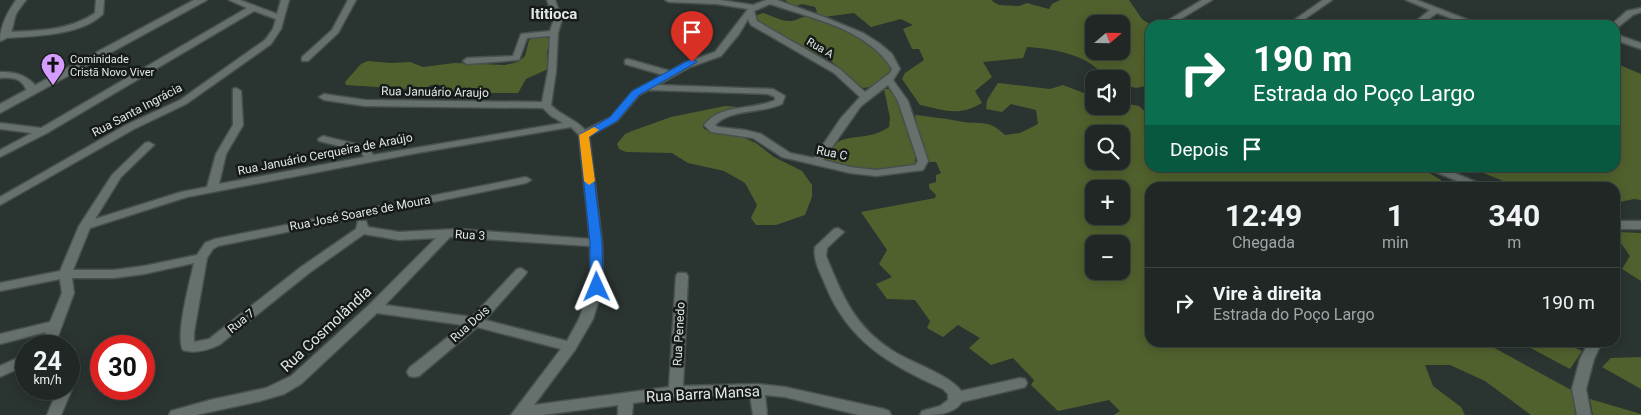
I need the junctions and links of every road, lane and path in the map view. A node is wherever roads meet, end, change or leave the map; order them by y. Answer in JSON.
{"nodes":[{"id":1,"x":21,"y":0,"type":"edge"},
{"id":2,"x":100,"y":0,"type":"edge"},
{"id":3,"x":202,"y":0,"type":"edge"},
{"id":4,"x":233,"y":0,"type":"edge"},
{"id":5,"x":285,"y":0,"type":"edge"},
{"id":6,"x":352,"y":0,"type":"edge"},
{"id":7,"x":551,"y":0,"type":"edge"},
{"id":8,"x":669,"y":0,"type":"edge"},
{"id":9,"x":1208,"y":0,"type":"edge"},
{"id":10,"x":1328,"y":0,"type":"edge"},
{"id":11,"x":1410,"y":0,"type":"edge"},
{"id":12,"x":768,"y":1,"type":"edge"},
{"id":13,"x":252,"y":9,"type":"junction"},
{"id":14,"x":752,"y":9,"type":"junction"},
{"id":15,"x":1436,"y":10,"type":"junction"},
{"id":16,"x":1641,"y":10,"type":"edge"},
{"id":17,"x":279,"y":18,"type":"junction"},
{"id":18,"x":1172,"y":20,"type":"edge"},
{"id":19,"x":1298,"y":20,"type":"edge"},
{"id":20,"x":1422,"y":20,"type":"edge"},
{"id":21,"x":1463,"y":20,"type":"edge"},
{"id":22,"x":1620,"y":21,"type":"edge"},
{"id":23,"x":554,"y":33,"type":"junction"},
{"id":24,"x":2,"y":37,"type":"edge"},
{"id":25,"x":1620,"y":40,"type":"edge"},
{"id":26,"x":1641,"y":46,"type":"edge"},
{"id":27,"x":305,"y":59,"type":"dead end"},
{"id":28,"x":467,"y":61,"type":"dead end"},
{"id":29,"x":628,"y":62,"type":"dead end"},
{"id":30,"x":671,"y":74,"type":"junction"},
{"id":31,"x":0,"y":75,"type":"edge"},
{"id":32,"x":888,"y":79,"type":"junction"},
{"id":33,"x":648,"y":86,"type":"junction"},
{"id":34,"x":236,"y":91,"type":"dead end"},
{"id":35,"x":31,"y":92,"type":"junction"},
{"id":36,"x":324,"y":97,"type":"dead end"},
{"id":37,"x":865,"y":97,"type":"junction"},
{"id":38,"x":546,"y":105,"type":"junction"},
{"id":39,"x":0,"y":109,"type":"edge"},
{"id":40,"x":574,"y":124,"type":"junction"},
{"id":41,"x":0,"y":126,"type":"edge"},
{"id":42,"x":43,"y":131,"type":"junction"},
{"id":43,"x":584,"y":135,"type":"junction"},
{"id":44,"x":323,"y":139,"type":"dead end"},
{"id":45,"x":149,"y":146,"type":"dead end"},
{"id":46,"x":0,"y":154,"type":"edge"},
{"id":47,"x":370,"y":159,"type":"junction"},
{"id":48,"x":816,"y":163,"type":"junction"},
{"id":49,"x":1445,"y":172,"type":"edge"},
{"id":50,"x":526,"y":180,"type":"dead end"},
{"id":51,"x":1470,"y":182,"type":"edge"},
{"id":52,"x":212,"y":188,"type":"junction"},
{"id":53,"x":0,"y":202,"type":"edge"},
{"id":54,"x":363,"y":212,"type":"junction"},
{"id":55,"x":1620,"y":225,"type":"edge"},
{"id":56,"x":1641,"y":225,"type":"edge"},
{"id":57,"x":85,"y":226,"type":"junction"},
{"id":58,"x":362,"y":230,"type":"junction"},
{"id":59,"x":838,"y":232,"type":"dead end"},
{"id":60,"x":447,"y":233,"type":"junction"},
{"id":61,"x":596,"y":243,"type":"junction"},
{"id":62,"x":201,"y":258,"type":"junction"},
{"id":63,"x":521,"y":272,"type":"dead end"},
{"id":64,"x":66,"y":274,"type":"junction"},
{"id":65,"x":682,"y":276,"type":"dead end"},
{"id":66,"x":0,"y":287,"type":"edge"},
{"id":67,"x":374,"y":308,"type":"junction"},
{"id":68,"x":475,"y":322,"type":"junction"},
{"id":69,"x":55,"y":325,"type":"junction"},
{"id":70,"x":51,"y":335,"type":"edge"},
{"id":71,"x":0,"y":339,"type":"edge"},
{"id":72,"x":1593,"y":347,"type":"edge"},
{"id":73,"x":570,"y":348,"type":"junction"},
{"id":74,"x":15,"y":364,"type":"edge"},
{"id":75,"x":0,"y":372,"type":"edge"},
{"id":76,"x":414,"y":372,"type":"dead end"},
{"id":77,"x":1020,"y":383,"type":"dead end"},
{"id":78,"x":757,"y":389,"type":"junction"},
{"id":79,"x":676,"y":392,"type":"junction"},
{"id":80,"x":956,"y":398,"type":"junction"},
{"id":81,"x":626,"y":399,"type":"junction"},
{"id":82,"x":60,"y":400,"type":"edge"},
{"id":83,"x":519,"y":413,"type":"edge"},
{"id":84,"x":54,"y":415,"type":"edge"},
{"id":85,"x":176,"y":415,"type":"edge"},
{"id":86,"x":624,"y":415,"type":"edge"},
{"id":87,"x":760,"y":415,"type":"edge"},
{"id":88,"x":884,"y":415,"type":"edge"},
{"id":89,"x":927,"y":415,"type":"edge"},
{"id":90,"x":1584,"y":415,"type":"edge"}],
"edges":[{"from":1,"to":24,"type":"main road"},
{"from":2,"to":24,"type":"street"},
{"from":3,"to":35,"type":"main road"},
{"from":4,"to":13,"type":"street"},
{"from":5,"to":17,"type":"street","name":"Rua Santa Ingrácia"},
{"from":6,"to":27,"type":"street"},
{"from":7,"to":23,"type":"street"},
{"from":8,"to":14,"type":"street"},
{"from":9,"to":18,"type":"street"},
{"from":10,"to":19,"type":"street"},
{"from":11,"to":15,"type":"street"},
{"from":12,"to":14,"type":"street"},
{"from":12,"to":32,"type":"street"},
{"from":13,"to":17,"type":"street"},
{"from":13,"to":42,"type":"street"},
{"from":14,"to":30,"type":"street"},
{"from":14,"to":37,"type":"street","name":"Rua A"},
{"from":15,"to":20,"type":"street"},
{"from":15,"to":21,"type":"street"},
{"from":16,"to":22,"type":"street"},
{"from":17,"to":53,"type":"street","name":"Rua Santa Ingrácia"},
{"from":23,"to":28,"type":"street"},
{"from":23,"to":38,"type":"street"},
{"from":25,"to":26,"type":"street"},
{"from":29,"to":30,"type":"street"},
{"from":30,"to":33,"type":"street"},
{"from":31,"to":35,"type":"street"},
{"from":32,"to":37,"type":"street"},
{"from":32,"to":48,"type":"street","name":"Rua C"},
{"from":33,"to":43,"type":"street"},
{"from":33,"to":48,"type":"street","name":"Rua C"},
{"from":34,"to":52,"type":"street"},
{"from":35,"to":39,"type":"main road"},
{"from":36,"to":38,"type":"street","name":"Rua Januário Araujo"},
{"from":37,"to":48,"type":"street"},
{"from":38,"to":40,"type":"street"},
{"from":40,"to":43,"type":"street"},
{"from":40,"to":47,"type":"street","name":"Rua Januário Cerqueira de Araújo"},
{"from":41,"to":42,"type":"street"},
{"from":42,"to":46,"type":"street"},
{"from":43,"to":61,"type":"street"},
{"from":44,"to":47,"type":"street"},
{"from":45,"to":57,"type":"street"},
{"from":47,"to":52,"type":"street","name":"Rua Januário Cerqueira de Araújo"},
{"from":49,"to":51,"type":"street"},
{"from":50,"to":54,"type":"street","name":"Rua José Soares de Moura"},
{"from":52,"to":57,"type":"street","name":"Rua Januário Cerqueira de Araújo"},
{"from":54,"to":58,"type":"street"},
{"from":54,"to":62,"type":"street","name":"Rua José Soares de Moura"},
{"from":55,"to":56,"type":"street"},
{"from":57,"to":64,"type":"street"},
{"from":58,"to":60,"type":"street","name":"Rua 3"},
{"from":58,"to":62,"type":"street","name":"Rua 7"},
{"from":59,"to":80,"type":"street"},
{"from":60,"to":61,"type":"street","name":"Rua 3"},
{"from":60,"to":67,"type":"street","name":"Rua Cosmolândia"},
{"from":61,"to":73,"type":"street"},
{"from":62,"to":64,"type":"street"},
{"from":63,"to":68,"type":"street","name":"Rua Dois"},
{"from":64,"to":66,"type":"street"},
{"from":64,"to":69,"type":"street"},
{"from":65,"to":79,"type":"street","name":"Rua Penedo"},
{"from":67,"to":68,"type":"street"},
{"from":67,"to":85,"type":"street","name":"Rua Cosmolândia"},
{"from":68,"to":73,"type":"street"},
{"from":68,"to":76,"type":"street","name":"Rua Dois"},
{"from":69,"to":70,"type":"street"},
{"from":69,"to":71,"type":"street"},
{"from":72,"to":90,"type":"street"},
{"from":73,"to":83,"type":"street"},
{"from":74,"to":75,"type":"street"},
{"from":77,"to":80,"type":"street"},
{"from":78,"to":79,"type":"street","name":"Rua Barra Mansa"},
{"from":78,"to":87,"type":"street"},
{"from":78,"to":88,"type":"street","name":"Rua Barra Mansa"},
{"from":79,"to":81,"type":"street","name":"Rua Barra Mansa"},
{"from":80,"to":89,"type":"street"},
{"from":81,"to":83,"type":"street","name":"Rua Barra Mansa"},
{"from":81,"to":86,"type":"street"},
{"from":82,"to":84,"type":"street"}]}
